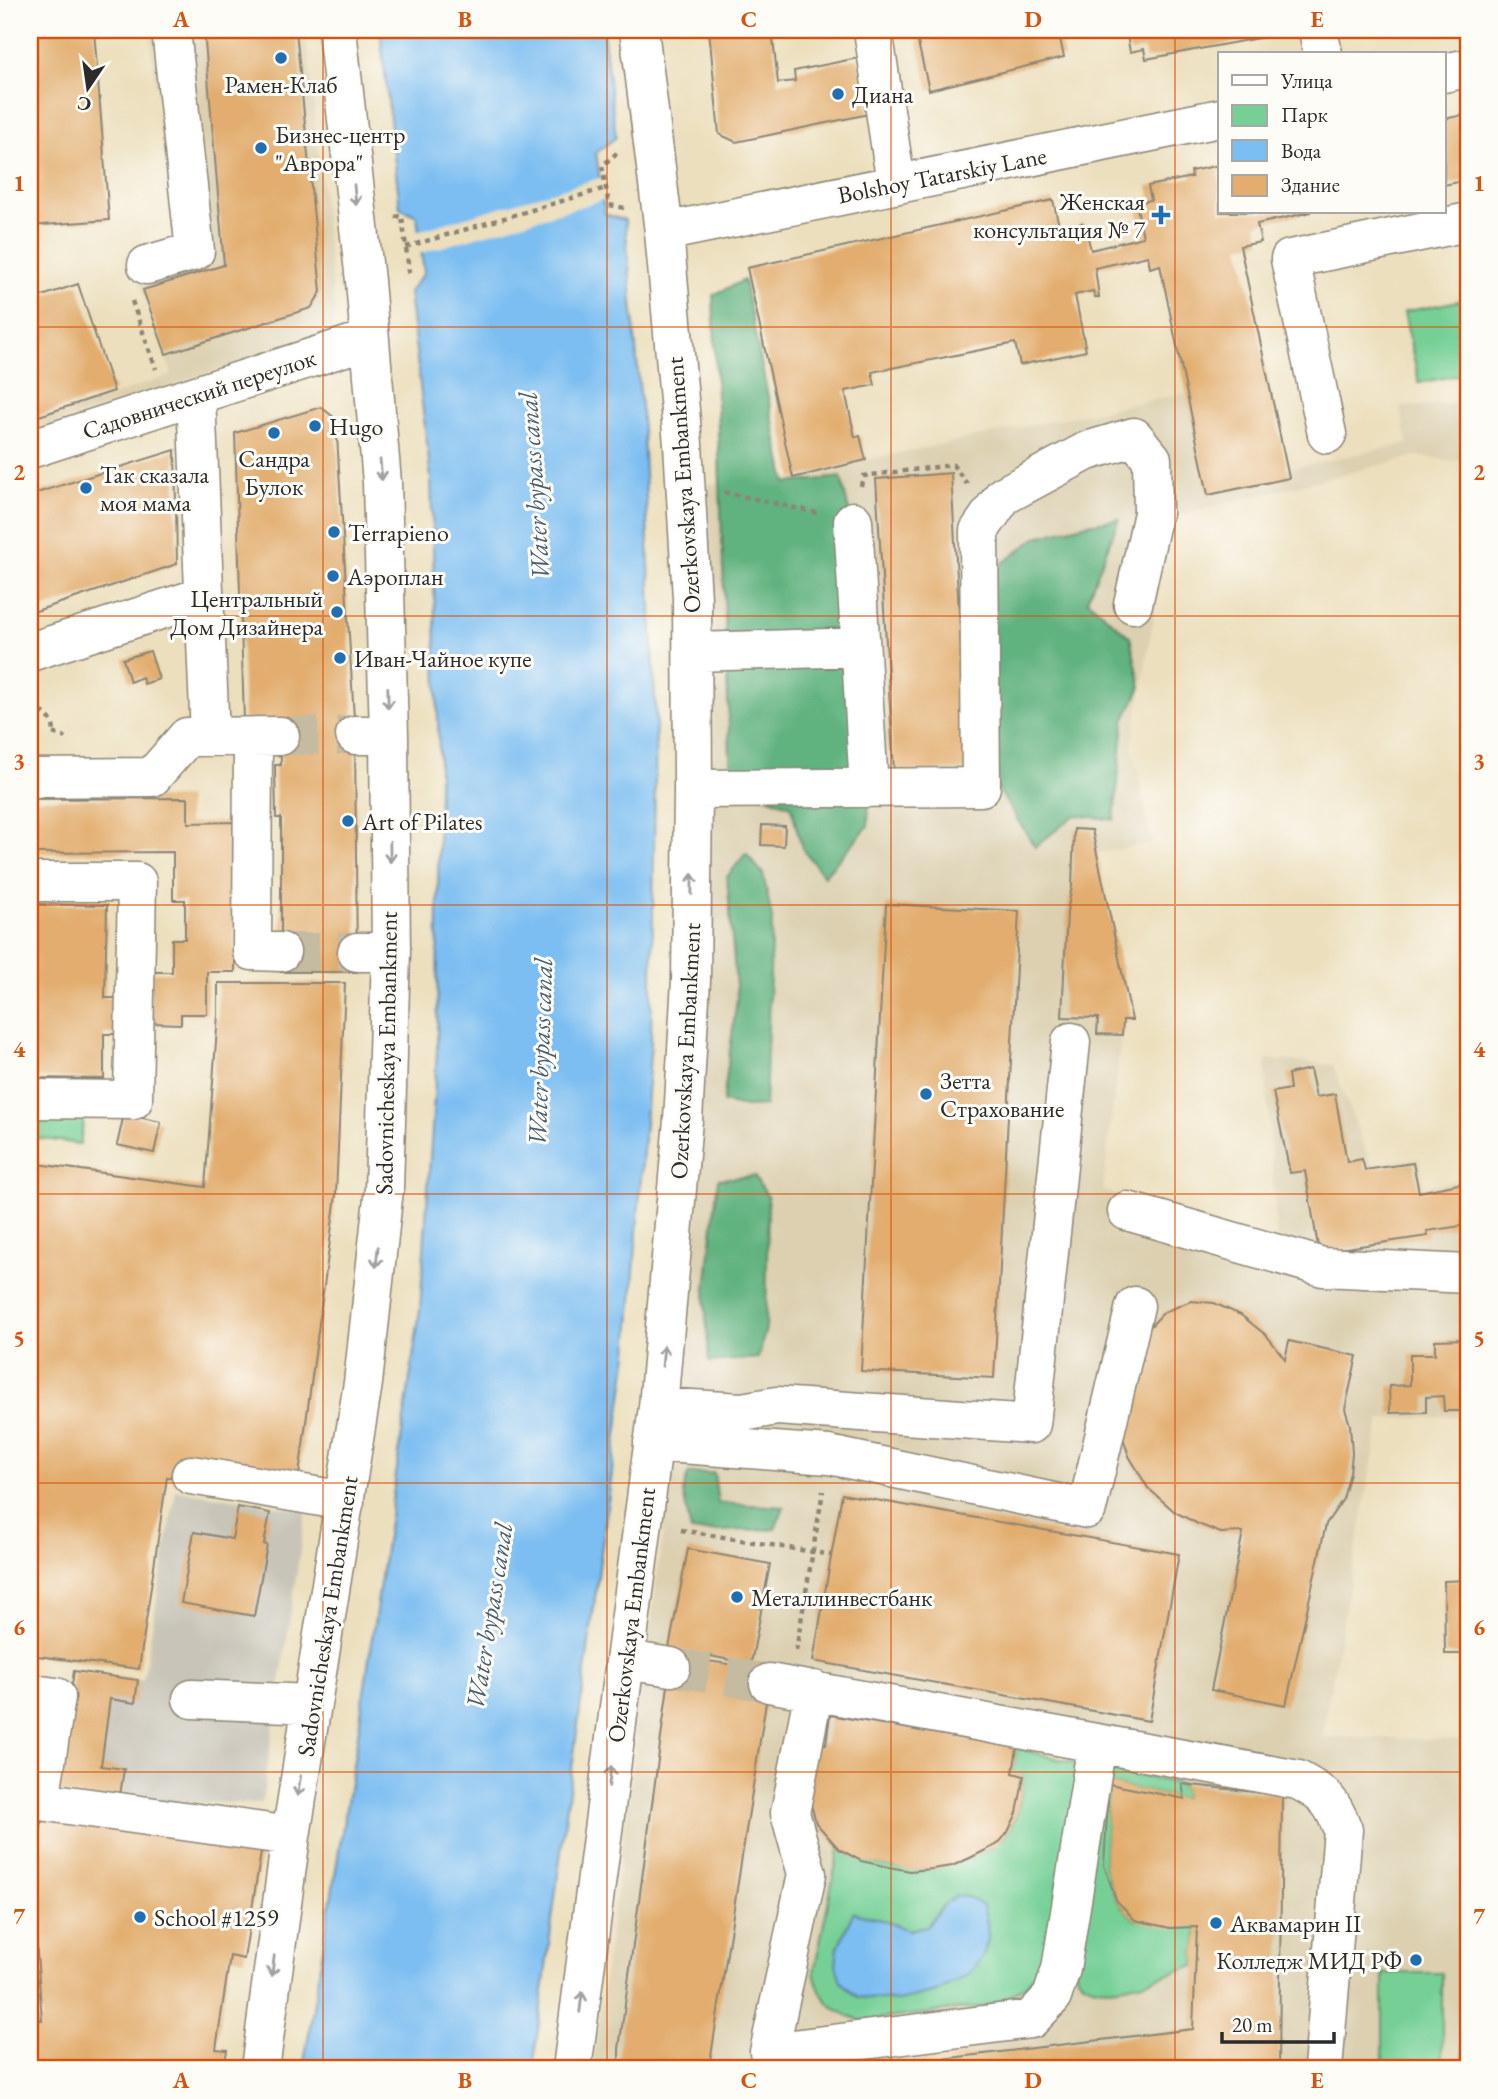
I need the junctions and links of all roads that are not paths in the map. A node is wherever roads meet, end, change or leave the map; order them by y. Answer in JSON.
{"nodes":[{"id":1,"x":171,"y":30,"type":"edge"},
{"id":2,"x":337,"y":30,"type":"edge"},
{"id":3,"x":639,"y":30,"type":"edge"},
{"id":4,"x":873,"y":30,"type":"edge"},
{"id":5,"x":1318,"y":30,"type":"edge"},
{"id":6,"x":1323,"y":52,"type":"edge"},
{"id":7,"x":1468,"y":68,"type":"edge"},
{"id":8,"x":1446,"y":73,"type":"edge"},
{"id":9,"x":1218,"y":118,"type":"edge"},
{"id":10,"x":896,"y":184,"type":"junction"},
{"id":11,"x":650,"y":221,"type":"junction"},
{"id":12,"x":1468,"y":222,"type":"edge"},
{"id":13,"x":147,"y":265,"type":"road end"},
{"id":14,"x":369,"y":339,"type":"junction"},
{"id":15,"x":196,"y":395,"type":"junction"},
{"id":16,"x":1327,"y":434,"type":"dead end"},
{"id":17,"x":30,"y":449,"type":"edge"},
{"id":18,"x":853,"y":521,"type":"road end"},
{"id":19,"x":204,"y":596,"type":"junction"},
{"id":20,"x":1133,"y":604,"type":"dead end"},
{"id":21,"x":860,"y":647,"type":"junction"},
{"id":22,"x":30,"y":652,"type":"edge"},
{"id":23,"x":692,"y":652,"type":"junction"},
{"id":24,"x":209,"y":737,"type":"junction"},
{"id":25,"x":30,"y":778,"type":"edge"},
{"id":26,"x":869,"y":788,"type":"junction"},
{"id":27,"x":693,"y":789,"type":"junction"},
{"id":28,"x":30,"y":882,"type":"edge"},
{"id":29,"x":281,"y":951,"type":"tunnel mouth"},
{"id":30,"x":1071,"y":1042,"type":"dead end"},
{"id":31,"x":30,"y":1099,"type":"edge"},
{"id":32,"x":1127,"y":1211,"type":"dead end"},
{"id":33,"x":1468,"y":1274,"type":"edge"},
{"id":34,"x":1135,"y":1306,"type":"dead end"},
{"id":35,"x":656,"y":1424,"type":"junction"},
{"id":36,"x":191,"y":1475,"type":"dead end"},
{"id":37,"x":345,"y":1501,"type":"junction"},
{"id":38,"x":625,"y":1660,"type":"junction"},
{"id":39,"x":671,"y":1667,"type":"tunnel mouth"},
{"id":40,"x":41,"y":1695,"type":"dead end"},
{"id":41,"x":192,"y":1699,"type":"dead end"},
{"id":42,"x":312,"y":1704,"type":"junction"},
{"id":43,"x":1097,"y":1743,"type":"junction"},
{"id":44,"x":291,"y":1836,"type":"junction"},
{"id":45,"x":260,"y":2069,"type":"edge"},
{"id":46,"x":572,"y":2069,"type":"edge"},
{"id":47,"x":1324,"y":2069,"type":"edge"}],
"edges":[{"from":1,"to":13,"type":"street"},
{"from":2,"to":14,"type":"street","name":"Sadovnicheskaya Embankment","one_way":true},
{"from":3,"to":11,"type":"street","name":"Ozerkovskaya Embankment"},
{"from":4,"to":10,"type":"street"},
{"from":5,"to":6,"type":"street"},
{"from":7,"to":8,"type":"street"},
{"from":9,"to":10,"type":"street","name":"Bolshoy Tatarskiy Lane"},
{"from":10,"to":11,"type":"street","name":"Bolshoy Tatarskiy Lane"},
{"from":11,"to":23,"type":"street","name":"Ozerkovskaya Embankment"},
{"from":12,"to":16,"type":"street"},
{"from":14,"to":15,"type":"street","name":"Садовнический переулок"},
{"from":14,"to":37,"type":"street","name":"Sadovnicheskaya Embankment","one_way":true},
{"from":15,"to":17,"type":"street","name":"Садовнический переулок"},
{"from":15,"to":19,"type":"street"},
{"from":18,"to":21,"type":"street"},
{"from":19,"to":22,"type":"street"},
{"from":19,"to":24,"type":"street"},
{"from":20,"to":26,"type":"street"},
{"from":21,"to":23,"type":"street"},
{"from":21,"to":26,"type":"street"},
{"from":23,"to":27,"type":"street","name":"Ozerkovskaya Embankment"},
{"from":24,"to":25,"type":"street"},
{"from":24,"to":29,"type":"street"},
{"from":26,"to":27,"type":"street"},
{"from":35,"to":27,"type":"street","name":"Ozerkovskaya Embankment","one_way":true},
{"from":28,"to":31,"type":"street"},
{"from":30,"to":35,"type":"street"},
{"from":32,"to":33,"type":"street"},
{"from":34,"to":35,"type":"street"},
{"from":35,"to":38,"type":"street","name":"Ozerkovskaya Embankment"},
{"from":36,"to":37,"type":"street"},
{"from":37,"to":42,"type":"street","name":"Sadovnicheskaya Embankment"},
{"from":38,"to":39,"type":"street"},
{"from":46,"to":38,"type":"street","name":"Ozerkovskaya Embankment","one_way":true},
{"from":40,"to":44,"type":"street"},
{"from":41,"to":42,"type":"street"},
{"from":42,"to":44,"type":"street","name":"Sadovnicheskaya Embankment","one_way":true},
{"from":43,"to":43,"type":"street"},
{"from":43,"to":47,"type":"street"},
{"from":44,"to":45,"type":"street","name":"Sadovnicheskaya Embankment","one_way":true}]}
